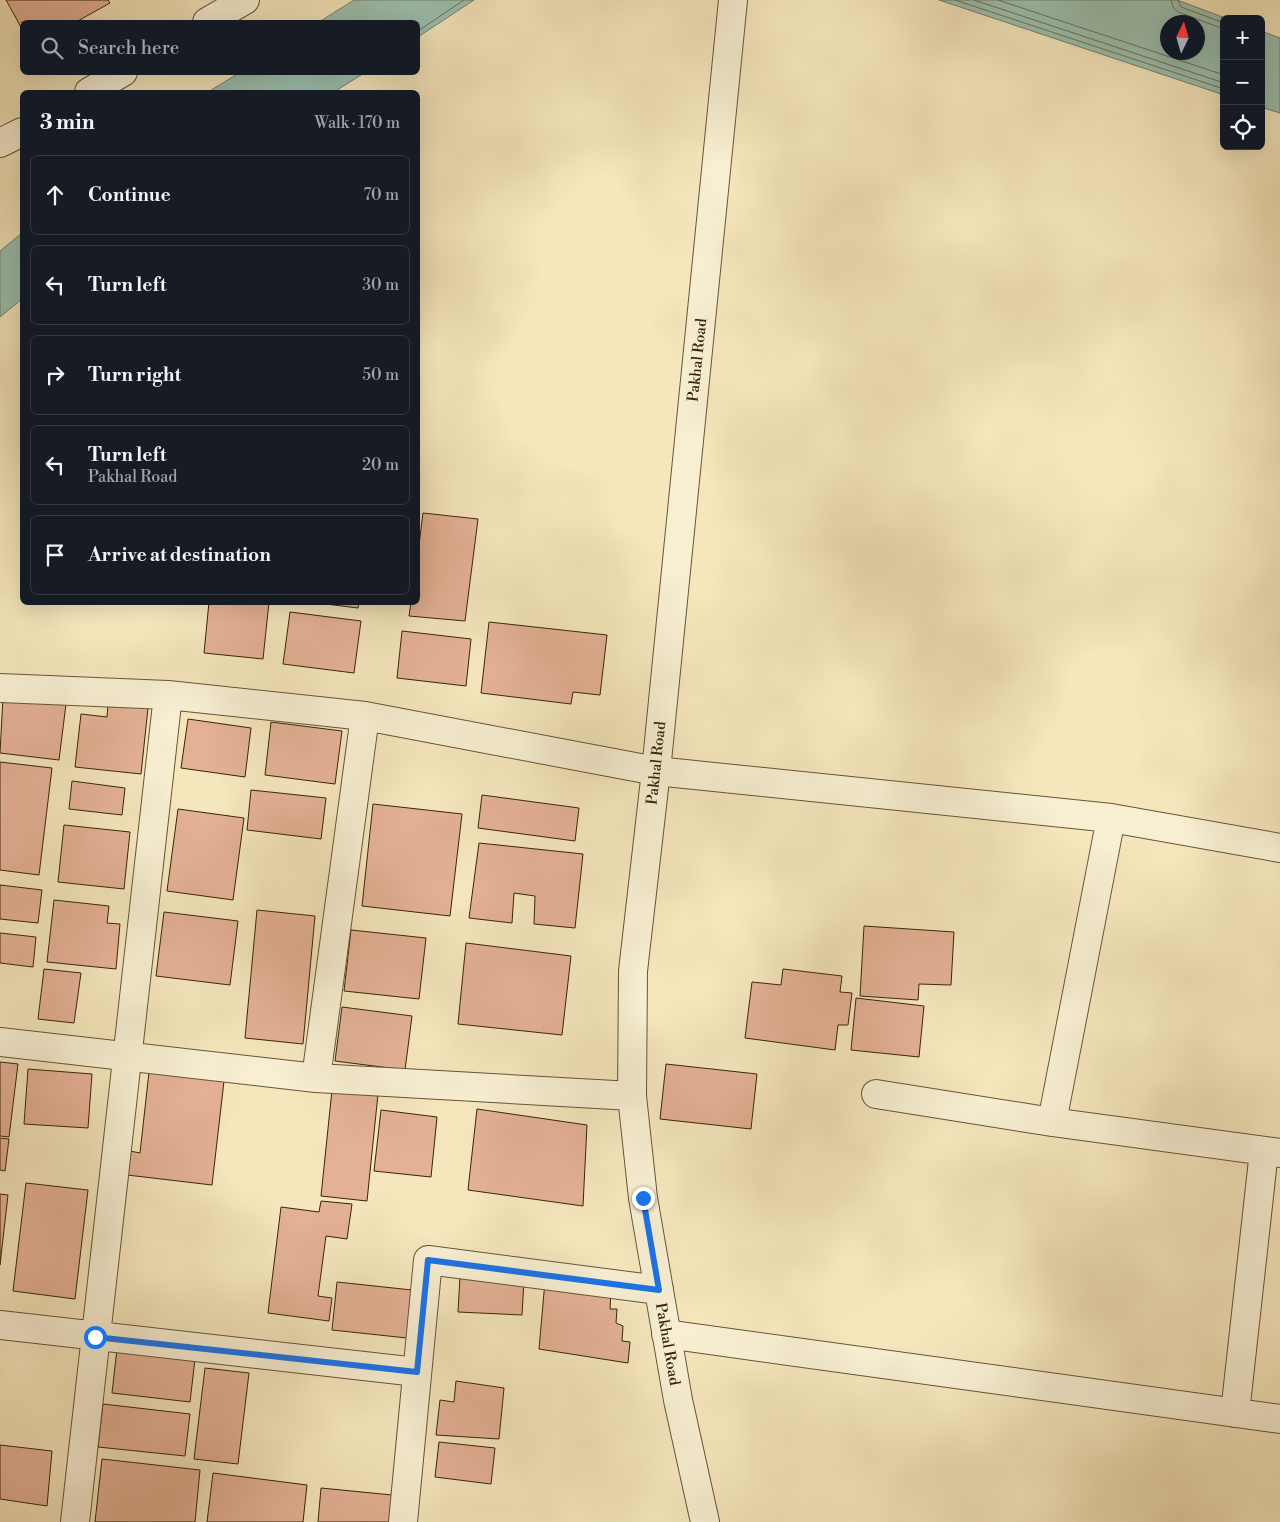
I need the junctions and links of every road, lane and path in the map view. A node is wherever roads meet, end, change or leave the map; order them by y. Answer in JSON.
{"nodes":[{"id":1,"x":245,"y":0,"type":"edge"},
{"id":2,"x":733,"y":0,"type":"edge"},
{"id":3,"x":210,"y":20,"type":"edge"},
{"id":4,"x":118,"y":75,"type":"edge"},
{"id":5,"x":92,"y":90,"type":"edge"},
{"id":6,"x":20,"y":133,"type":"edge"},
{"id":7,"x":0,"y":143,"type":"edge"},
{"id":8,"x":0,"y":688,"type":"edge"},
{"id":9,"x":168,"y":696,"type":"junction"},
{"id":10,"x":366,"y":716,"type":"junction"},
{"id":11,"x":656,"y":771,"type":"junction"},
{"id":12,"x":1111,"y":818,"type":"junction"},
{"id":13,"x":1280,"y":848,"type":"edge"},
{"id":14,"x":0,"y":1042,"type":"edge"},
{"id":15,"x":129,"y":1055,"type":"junction"},
{"id":16,"x":316,"y":1078,"type":"junction"},
{"id":17,"x":876,"y":1094,"type":"dead end"},
{"id":18,"x":632,"y":1096,"type":"junction"},
{"id":19,"x":1052,"y":1122,"type":"junction"},
{"id":20,"x":1272,"y":1152,"type":"edge"},
{"id":21,"x":659,"y":1290,"type":"junction"},
{"id":22,"x":0,"y":1325,"type":"edge"},
{"id":23,"x":666,"y":1334,"type":"junction"},
{"id":24,"x":95,"y":1337,"type":"junction"},
{"id":25,"x":417,"y":1372,"type":"junction"},
{"id":26,"x":1236,"y":1413,"type":"junction"},
{"id":27,"x":1280,"y":1419,"type":"edge"},
{"id":28,"x":75,"y":1522,"type":"edge"},
{"id":29,"x":403,"y":1522,"type":"edge"},
{"id":30,"x":705,"y":1522,"type":"edge"}],
"edges":[{"from":1,"to":3,"type":"street"},
{"from":2,"to":11,"type":"street","name":"Pakhal Road"},
{"from":4,"to":5,"type":"street"},
{"from":6,"to":7,"type":"street"},
{"from":8,"to":9,"type":"street"},
{"from":9,"to":10,"type":"street"},
{"from":9,"to":15,"type":"street"},
{"from":10,"to":11,"type":"street"},
{"from":10,"to":16,"type":"street"},
{"from":11,"to":12,"type":"street"},
{"from":11,"to":18,"type":"street","name":"Pakhal Road"},
{"from":12,"to":13,"type":"street"},
{"from":12,"to":19,"type":"street"},
{"from":14,"to":15,"type":"street"},
{"from":15,"to":16,"type":"street"},
{"from":15,"to":24,"type":"street"},
{"from":16,"to":18,"type":"street"},
{"from":17,"to":19,"type":"street"},
{"from":18,"to":21,"type":"street","name":"Pakhal Road"},
{"from":19,"to":20,"type":"street"},
{"from":20,"to":26,"type":"street"},
{"from":21,"to":23,"type":"street","name":"Pakhal Road"},
{"from":21,"to":25,"type":"street"},
{"from":22,"to":24,"type":"street"},
{"from":23,"to":26,"type":"street"},
{"from":23,"to":30,"type":"street","name":"Pakhal Road"},
{"from":24,"to":25,"type":"street"},
{"from":24,"to":28,"type":"street"},
{"from":25,"to":29,"type":"street"},
{"from":26,"to":27,"type":"street"}]}
